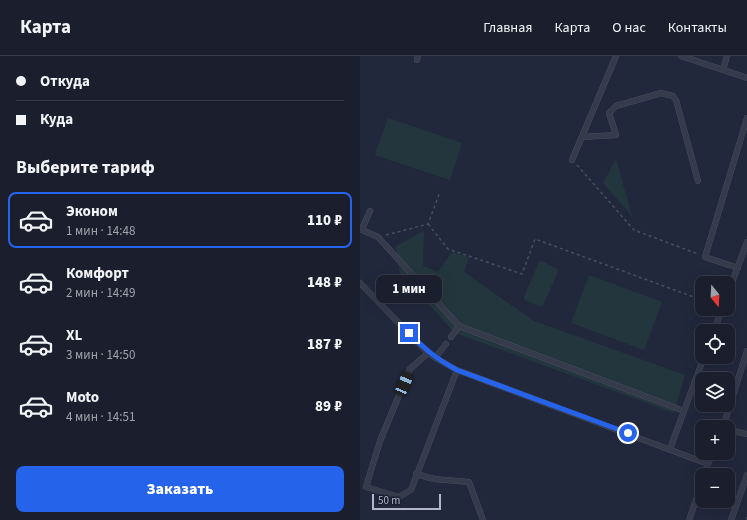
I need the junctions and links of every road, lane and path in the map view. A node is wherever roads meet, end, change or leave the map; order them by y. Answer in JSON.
{"nodes":[{"id":1,"x":616,"y":56,"type":"edge"},
{"id":2,"x":682,"y":56,"type":"edge"},
{"id":3,"x":727,"y":56,"type":"edge"},
{"id":4,"x":723,"y":70,"type":"junction"},
{"id":5,"x":747,"y":78,"type":"edge"},
{"id":6,"x":747,"y":118,"type":"edge"},
{"id":7,"x":582,"y":137,"type":"junction"},
{"id":8,"x":572,"y":160,"type":"joint"},
{"id":9,"x":698,"y":181,"type":"dead end"},
{"id":10,"x":440,"y":192,"type":"dead end"},
{"id":11,"x":370,"y":211,"type":"dead end"},
{"id":12,"x":428,"y":224,"type":"junction"},
{"id":13,"x":361,"y":229,"type":"edge"},
{"id":14,"x":378,"y":237,"type":"junction"},
{"id":15,"x":747,"y":242,"type":"edge"},
{"id":16,"x":706,"y":257,"type":"junction"},
{"id":17,"x":738,"y":268,"type":"junction"},
{"id":18,"x":735,"y":276,"type":"edge"},
{"id":19,"x":360,"y":283,"type":"edge"},
{"id":20,"x":695,"y":297,"type":"edge"},
{"id":21,"x":459,"y":326,"type":"junction"},
{"id":22,"x":451,"y":337,"type":"dead end"},
{"id":23,"x":446,"y":344,"type":"dead end"},
{"id":24,"x":747,"y":351,"type":"edge"},
{"id":25,"x":428,"y":352,"type":"junction"},
{"id":26,"x":435,"y":358,"type":"junction"},
{"id":27,"x":701,"y":364,"type":"edge"},
{"id":28,"x":457,"y":370,"type":"junction"},
{"id":29,"x":684,"y":411,"type":"junction"},
{"id":30,"x":726,"y":420,"type":"edge"},
{"id":31,"x":735,"y":431,"type":"edge"},
{"id":32,"x":747,"y":434,"type":"edge"},
{"id":33,"x":670,"y":449,"type":"junction"},
{"id":34,"x":710,"y":460,"type":"edge"},
{"id":35,"x":708,"y":464,"type":"junction"},
{"id":36,"x":707,"y":468,"type":"edge"},
{"id":37,"x":416,"y":474,"type":"junction"},
{"id":38,"x":747,"y":474,"type":"edge"},
{"id":39,"x":695,"y":503,"type":"edge"},
{"id":40,"x":747,"y":517,"type":"edge"},
{"id":41,"x":483,"y":520,"type":"edge"},
{"id":42,"x":689,"y":520,"type":"edge"},
{"id":43,"x":731,"y":520,"type":"edge"},
{"id":44,"x":746,"y":520,"type":"edge"}],
"edges":[{"from":1,"to":7,"type":"lane"},
{"from":2,"to":4,"type":"lane"},
{"from":3,"to":4,"type":"lane"},
{"from":4,"to":5,"type":"lane"},
{"from":6,"to":16,"type":"lane"},
{"from":7,"to":8,"type":"lane"},
{"from":7,"to":9,"type":"lane"},
{"from":8,"to":16,"type":"path"},
{"from":10,"to":12,"type":"path"},
{"from":11,"to":13,"type":"lane"},
{"from":12,"to":14,"type":"path"},
{"from":12,"to":20,"type":"path"},
{"from":13,"to":14,"type":"lane"},
{"from":14,"to":21,"type":"lane"},
{"from":15,"to":17,"type":"lane"},
{"from":16,"to":17,"type":"lane"},
{"from":17,"to":18,"type":"lane"},
{"from":19,"to":25,"type":"lane"},
{"from":21,"to":22,"type":"lane"},
{"from":21,"to":29,"type":"lane"},
{"from":23,"to":26,"type":"lane"},
{"from":24,"to":30,"type":"lane"},
{"from":25,"to":26,"type":"lane"},
{"from":25,"to":37,"type":"lane"},
{"from":26,"to":28,"type":"lane"},
{"from":27,"to":29,"type":"lane"},
{"from":28,"to":33,"type":"lane"},
{"from":28,"to":37,"type":"lane"},
{"from":29,"to":33,"type":"lane"},
{"from":31,"to":32,"type":"lane"},
{"from":33,"to":35,"type":"lane"},
{"from":34,"to":35,"type":"lane"},
{"from":35,"to":36,"type":"lane"},
{"from":37,"to":41,"type":"lane"},
{"from":38,"to":43,"type":"lane"},
{"from":39,"to":42,"type":"lane"},
{"from":40,"to":44,"type":"path"}]}
